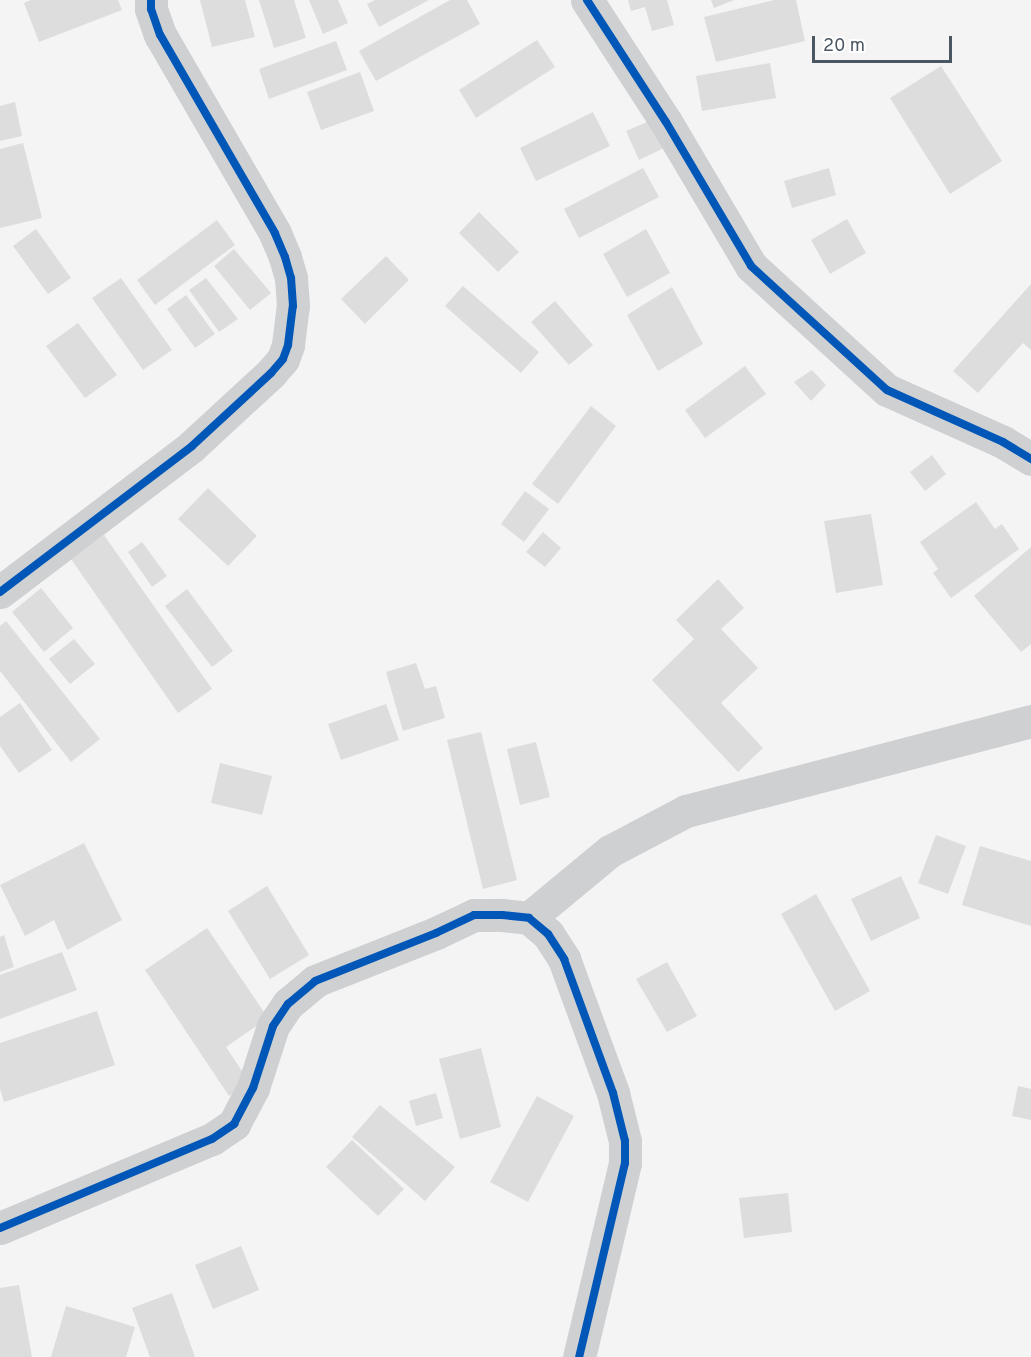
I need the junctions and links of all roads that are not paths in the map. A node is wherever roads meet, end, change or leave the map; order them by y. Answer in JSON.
{"nodes":[{"id":1,"x":151,"y":0,"type":"edge"},
{"id":2,"x":587,"y":0,"type":"edge"},
{"id":3,"x":1031,"y":459,"type":"edge"},
{"id":4,"x":0,"y":592,"type":"edge"},
{"id":5,"x":1031,"y":721,"type":"edge"},
{"id":6,"x":529,"y":918,"type":"junction"},
{"id":7,"x":0,"y":1228,"type":"edge"},
{"id":8,"x":579,"y":1357,"type":"edge"}],
"edges":[{"from":1,"to":4,"type":"street"},
{"from":2,"to":3,"type":"street"},
{"from":5,"to":6,"type":"street"},
{"from":6,"to":7,"type":"street"},
{"from":6,"to":8,"type":"street"}]}
